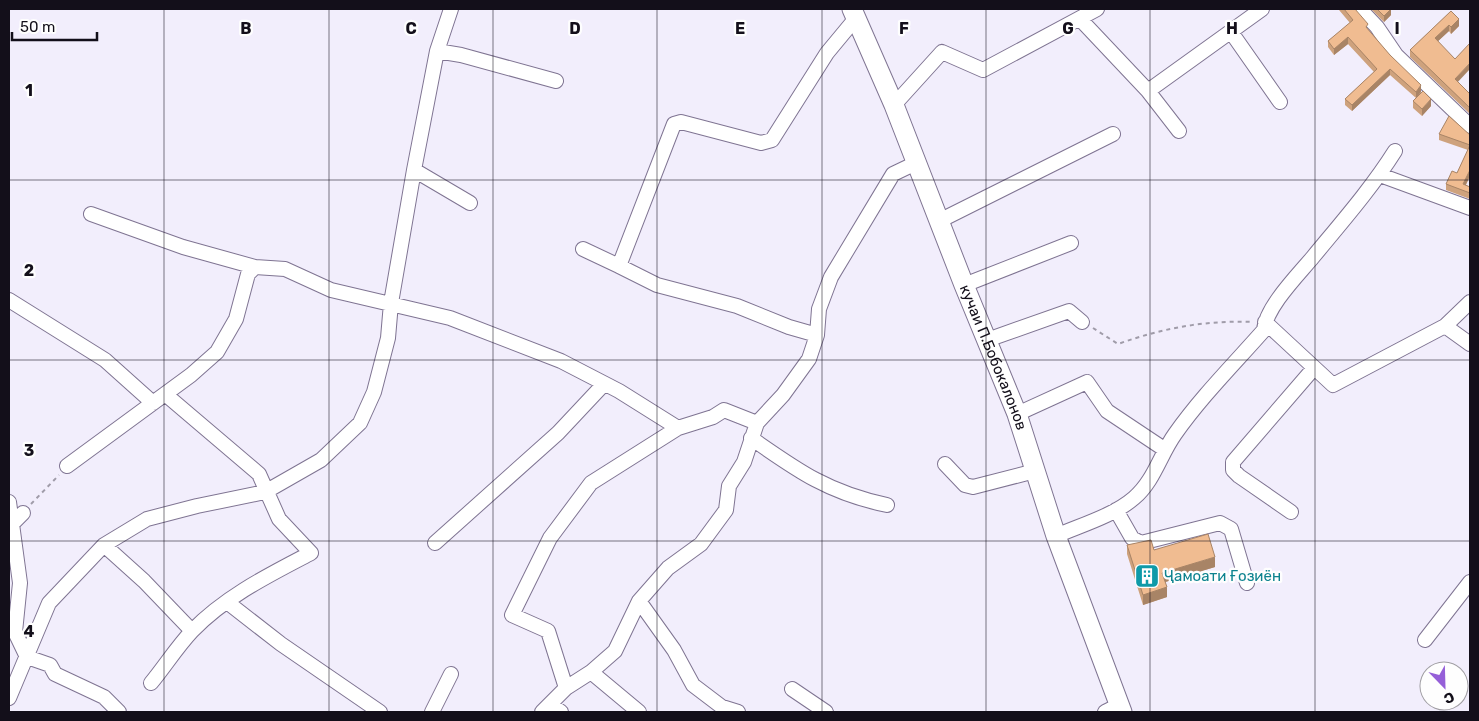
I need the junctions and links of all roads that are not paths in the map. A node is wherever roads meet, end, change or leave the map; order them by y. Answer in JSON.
{"nodes":[{"id":1,"x":451,"y":9,"type":"edge"},
{"id":2,"x":1097,"y":9,"type":"edge"},
{"id":3,"x":1262,"y":9,"type":"edge"},
{"id":4,"x":1360,"y":9,"type":"edge"},
{"id":5,"x":854,"y":14,"type":"edge"},
{"id":6,"x":1080,"y":19,"type":"junction"},
{"id":7,"x":1231,"y":32,"type":"junction"},
{"id":8,"x":437,"y":51,"type":"junction"},
{"id":9,"x":556,"y":81,"type":"dead end"},
{"id":10,"x":1148,"y":91,"type":"junction"},
{"id":11,"x":1280,"y":102,"type":"dead end"},
{"id":12,"x":894,"y":106,"type":"junction"},
{"id":13,"x":1470,"y":126,"type":"edge"},
{"id":14,"x":1179,"y":131,"type":"dead end"},
{"id":15,"x":1113,"y":134,"type":"dead end"},
{"id":16,"x":1395,"y":151,"type":"dead end"},
{"id":17,"x":916,"y":163,"type":"junction"},
{"id":18,"x":414,"y":170,"type":"junction"},
{"id":19,"x":1380,"y":175,"type":"junction"},
{"id":20,"x":470,"y":203,"type":"dead end"},
{"id":21,"x":1470,"y":208,"type":"edge"},
{"id":22,"x":91,"y":214,"type":"dead end"},
{"id":23,"x":939,"y":221,"type":"junction"},
{"id":24,"x":1071,"y":243,"type":"dead end"},
{"id":25,"x":583,"y":249,"type":"dead end"},
{"id":26,"x":619,"y":266,"type":"junction"},
{"id":27,"x":256,"y":267,"type":"junction"},
{"id":28,"x":964,"y":285,"type":"junction"},
{"id":29,"x":9,"y":300,"type":"edge"},
{"id":30,"x":1470,"y":302,"type":"edge"},
{"id":31,"x":391,"y":303,"type":"junction"},
{"id":32,"x":1082,"y":322,"type":"road end"},
{"id":33,"x":1265,"y":322,"type":"junction"},
{"id":34,"x":1445,"y":326,"type":"junction"},
{"id":35,"x":817,"y":335,"type":"junction"},
{"id":36,"x":987,"y":340,"type":"junction"},
{"id":37,"x":1470,"y":344,"type":"edge"},
{"id":38,"x":1314,"y":368,"type":"junction"},
{"id":39,"x":604,"y":384,"type":"junction"},
{"id":40,"x":165,"y":394,"type":"junction"},
{"id":41,"x":153,"y":403,"type":"junction"},
{"id":42,"x":1017,"y":414,"type":"junction"},
{"id":43,"x":757,"y":422,"type":"junction"},
{"id":44,"x":678,"y":428,"type":"junction"},
{"id":45,"x":751,"y":438,"type":"junction"},
{"id":46,"x":1164,"y":448,"type":"junction"},
{"id":47,"x":945,"y":464,"type":"dead end"},
{"id":48,"x":67,"y":466,"type":"road end"},
{"id":49,"x":1035,"y":471,"type":"junction"},
{"id":50,"x":265,"y":492,"type":"junction"},
{"id":51,"x":9,"y":502,"type":"edge"},
{"id":52,"x":887,"y":505,"type":"dead end"},
{"id":53,"x":1116,"y":510,"type":"junction"},
{"id":54,"x":1290,"y":512,"type":"dead end"},
{"id":55,"x":23,"y":513,"type":"road end"},
{"id":56,"x":12,"y":524,"type":"junction"},
{"id":57,"x":1056,"y":536,"type":"junction"},
{"id":58,"x":435,"y":543,"type":"dead end"},
{"id":59,"x":104,"y":545,"type":"junction"},
{"id":60,"x":1470,"y":582,"type":"edge"},
{"id":61,"x":1247,"y":583,"type":"dead end"},
{"id":62,"x":639,"y":601,"type":"junction"},
{"id":63,"x":227,"y":602,"type":"junction"},
{"id":64,"x":12,"y":630,"type":"edge"},
{"id":65,"x":192,"y":631,"type":"junction"},
{"id":66,"x":1424,"y":640,"type":"dead end"},
{"id":67,"x":26,"y":657,"type":"junction"},
{"id":68,"x":591,"y":672,"type":"junction"},
{"id":69,"x":450,"y":674,"type":"dead end"},
{"id":70,"x":151,"y":683,"type":"dead end"},
{"id":71,"x":566,"y":688,"type":"junction"},
{"id":72,"x":792,"y":689,"type":"dead end"},
{"id":73,"x":9,"y":698,"type":"edge"},
{"id":74,"x":551,"y":710,"type":"edge"},
{"id":75,"x":1115,"y":710,"type":"edge"},
{"id":76,"x":119,"y":712,"type":"edge"},
{"id":77,"x":380,"y":712,"type":"edge"},
{"id":78,"x":432,"y":712,"type":"edge"},
{"id":79,"x":639,"y":712,"type":"edge"},
{"id":80,"x":738,"y":712,"type":"edge"},
{"id":81,"x":826,"y":712,"type":"edge"}],
"edges":[{"from":1,"to":8,"type":"street"},
{"from":2,"to":6,"type":"street"},
{"from":3,"to":7,"type":"street"},
{"from":4,"to":13,"type":"street"},
{"from":5,"to":12,"type":"main road","name":"кучаи П.Бобокалонов"},
{"from":5,"to":26,"type":"street"},
{"from":6,"to":10,"type":"street"},
{"from":6,"to":12,"type":"street"},
{"from":7,"to":10,"type":"street"},
{"from":7,"to":11,"type":"street"},
{"from":8,"to":9,"type":"street"},
{"from":8,"to":18,"type":"street"},
{"from":10,"to":14,"type":"street"},
{"from":12,"to":17,"type":"main road","name":"кучаи П.Бобокалонов"},
{"from":15,"to":23,"type":"street"},
{"from":16,"to":19,"type":"street"},
{"from":17,"to":23,"type":"main road","name":"кучаи П.Бобокалонов"},
{"from":17,"to":35,"type":"street"},
{"from":18,"to":20,"type":"street"},
{"from":18,"to":31,"type":"street"},
{"from":19,"to":21,"type":"street"},
{"from":19,"to":33,"type":"street"},
{"from":22,"to":27,"type":"street"},
{"from":23,"to":28,"type":"main road","name":"кучаи П.Бобокалонов"},
{"from":24,"to":28,"type":"street"},
{"from":25,"to":26,"type":"street"},
{"from":26,"to":35,"type":"street"},
{"from":27,"to":31,"type":"street"},
{"from":27,"to":40,"type":"street"},
{"from":28,"to":36,"type":"main road","name":"кучаи П.Бобокалонов"},
{"from":29,"to":41,"type":"street"},
{"from":30,"to":34,"type":"street"},
{"from":31,"to":39,"type":"street"},
{"from":31,"to":50,"type":"street"},
{"from":32,"to":36,"type":"street"},
{"from":33,"to":38,"type":"street"},
{"from":33,"to":46,"type":"street"},
{"from":34,"to":37,"type":"street"},
{"from":34,"to":38,"type":"street"},
{"from":35,"to":43,"type":"street"},
{"from":36,"to":42,"type":"main road","name":"кучаи П.Бобокалонов"},
{"from":38,"to":54,"type":"street"},
{"from":39,"to":44,"type":"street"},
{"from":39,"to":58,"type":"street"},
{"from":40,"to":41,"type":"street"},
{"from":40,"to":50,"type":"street"},
{"from":41,"to":48,"type":"street"},
{"from":42,"to":46,"type":"street"},
{"from":42,"to":49,"type":"main road","name":"кучаи П.Бобокалонов"},
{"from":43,"to":44,"type":"street"},
{"from":43,"to":45,"type":"street"},
{"from":44,"to":71,"type":"street"},
{"from":45,"to":52,"type":"street"},
{"from":45,"to":62,"type":"street"},
{"from":46,"to":53,"type":"street"},
{"from":47,"to":49,"type":"street"},
{"from":49,"to":57,"type":"main road","name":"кучаи П.Бобокалонов"},
{"from":50,"to":59,"type":"street"},
{"from":50,"to":63,"type":"street"},
{"from":51,"to":56,"type":"street"},
{"from":53,"to":57,"type":"street"},
{"from":53,"to":61,"type":"street"},
{"from":55,"to":56,"type":"street"},
{"from":56,"to":64,"type":"street"},
{"from":57,"to":75,"type":"main road","name":"кучаи П.Бобокалонов"},
{"from":59,"to":65,"type":"street"},
{"from":59,"to":67,"type":"street"},
{"from":60,"to":66,"type":"street"},
{"from":62,"to":68,"type":"street"},
{"from":62,"to":80,"type":"street"},
{"from":63,"to":65,"type":"street"},
{"from":63,"to":77,"type":"street"},
{"from":64,"to":67,"type":"street"},
{"from":65,"to":70,"type":"street"},
{"from":67,"to":73,"type":"street"},
{"from":67,"to":76,"type":"street"},
{"from":68,"to":71,"type":"street"},
{"from":68,"to":79,"type":"street"},
{"from":69,"to":78,"type":"street"},
{"from":71,"to":74,"type":"street"},
{"from":72,"to":81,"type":"street"}]}
